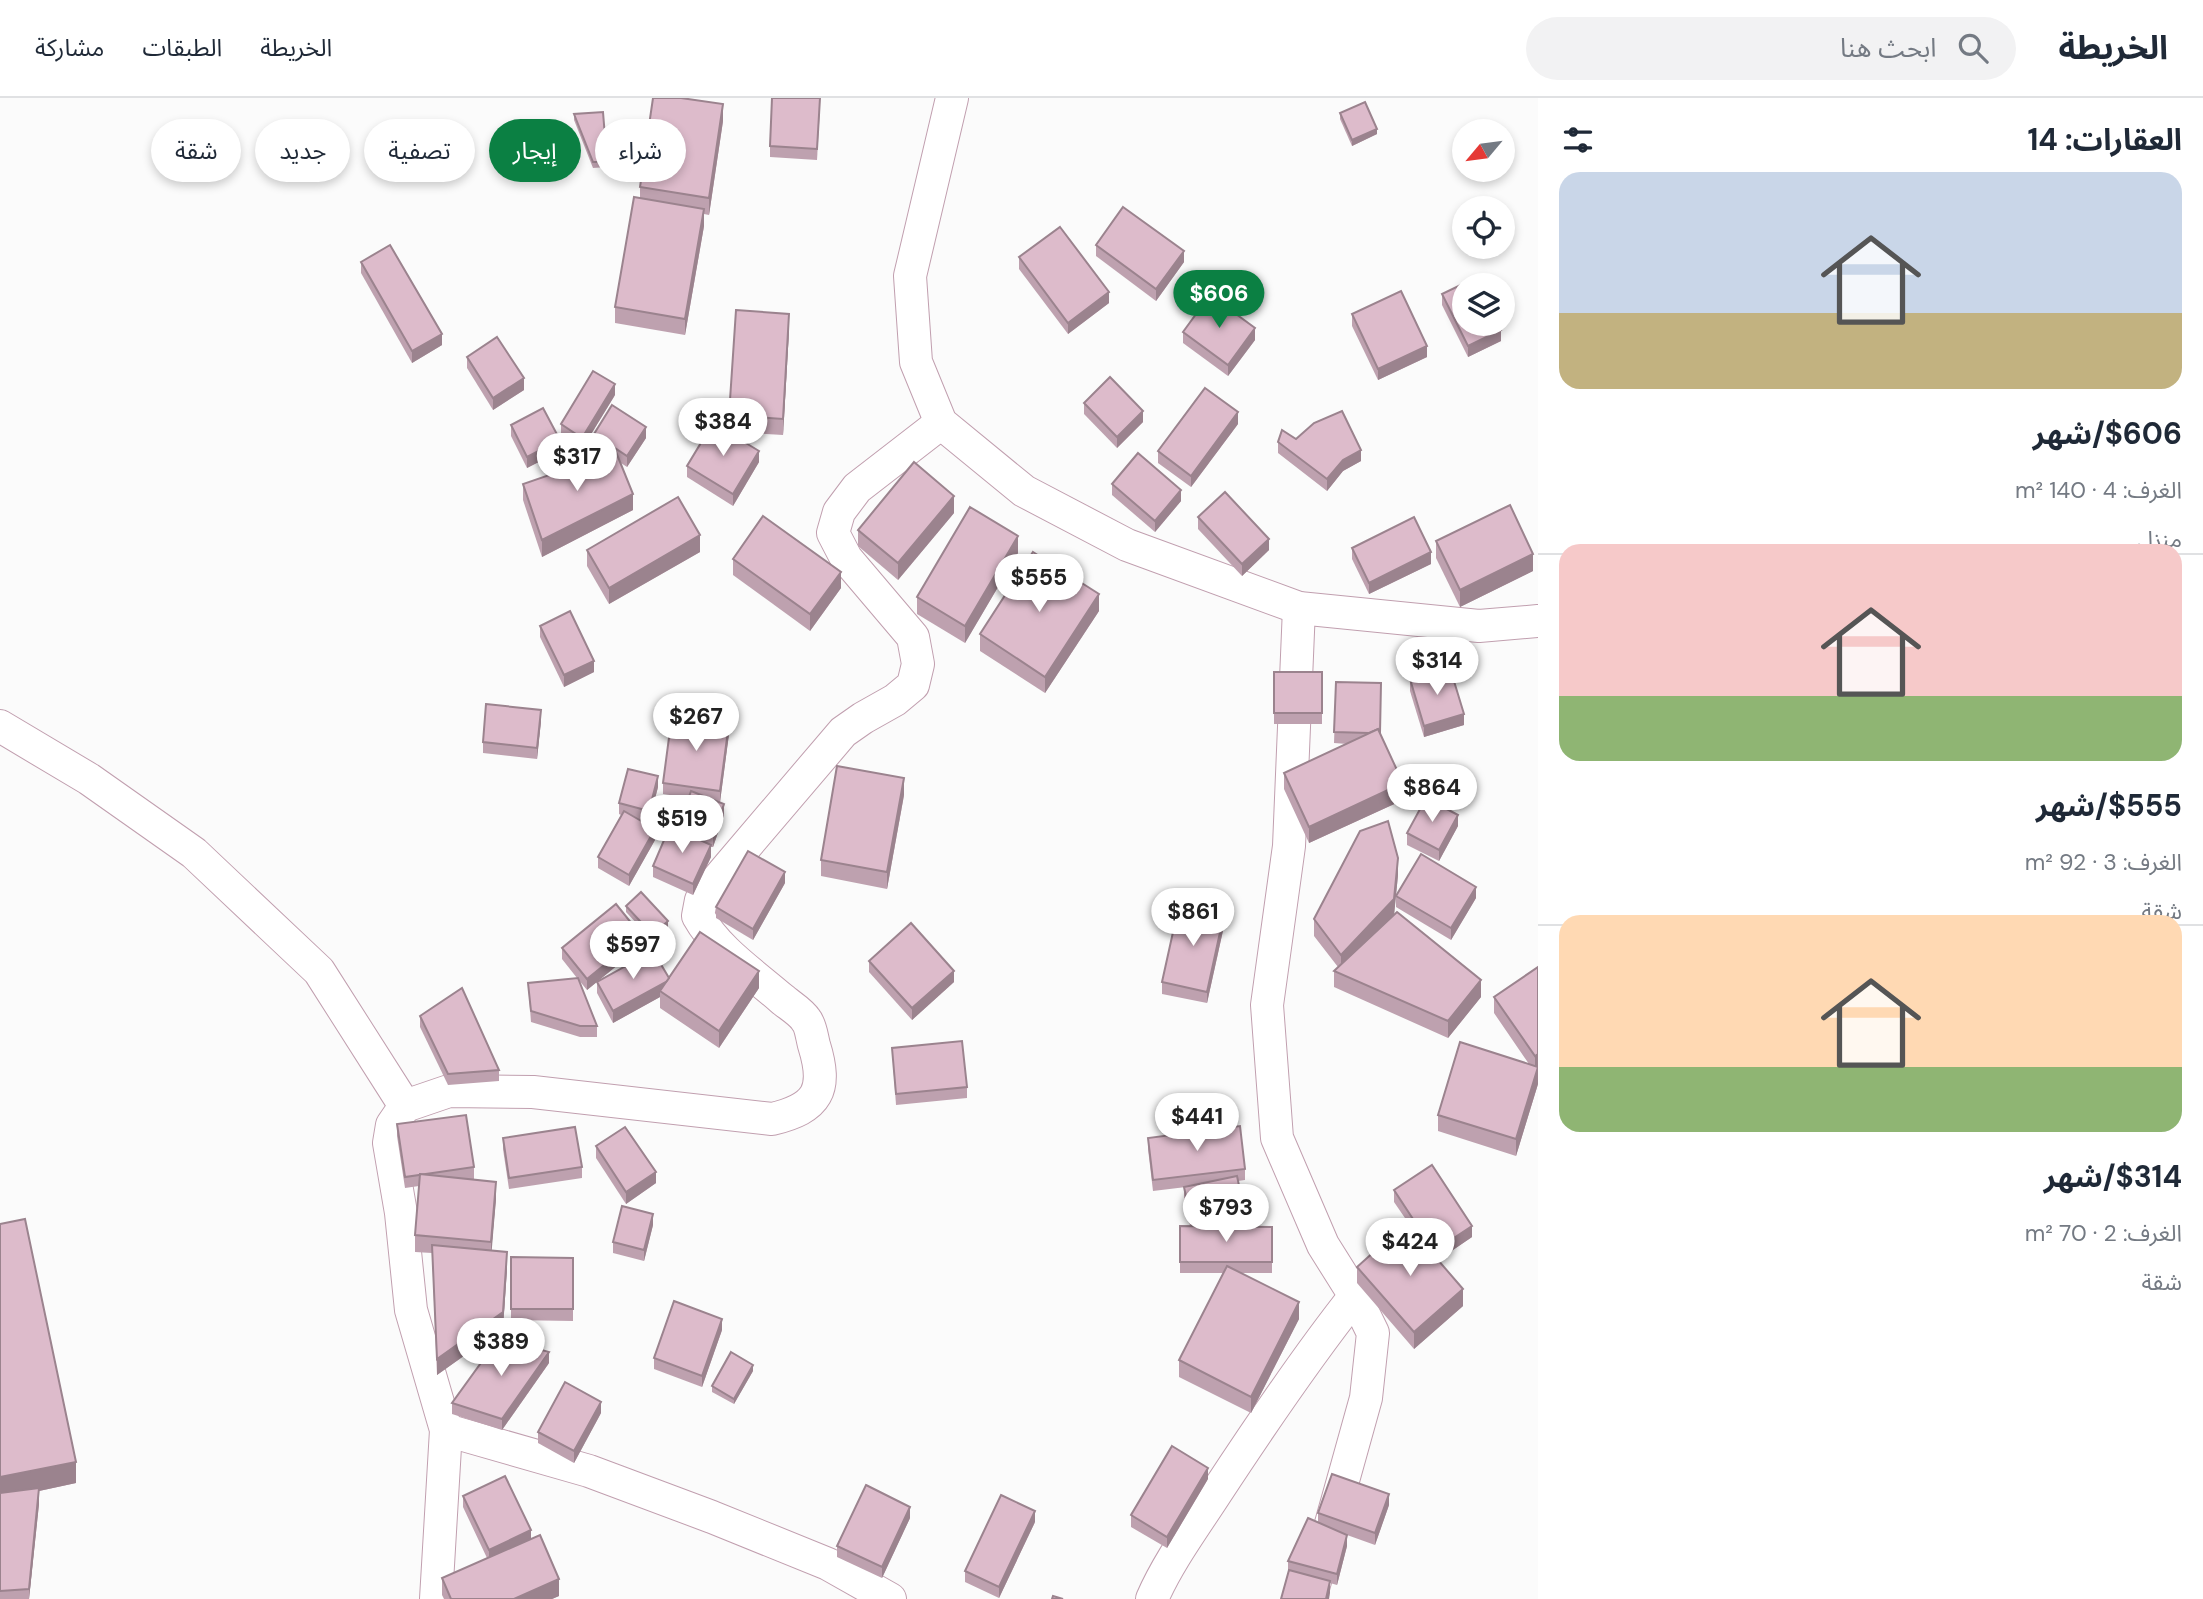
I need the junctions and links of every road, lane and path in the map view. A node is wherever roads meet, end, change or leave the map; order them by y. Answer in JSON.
{"nodes":[{"id":1,"x":952,"y":98,"type":"edge"},
{"id":2,"x":940,"y":423,"type":"junction"},
{"id":3,"x":1299,"y":608,"type":"junction"},
{"id":4,"x":1538,"y":621,"type":"edge"},
{"id":5,"x":0,"y":726,"type":"edge"},
{"id":6,"x":405,"y":1105,"type":"junction"},
{"id":7,"x":1355,"y":1296,"type":"junction"},
{"id":8,"x":446,"y":1430,"type":"junction"},
{"id":9,"x":436,"y":1599,"type":"edge"},
{"id":10,"x":890,"y":1599,"type":"edge"},
{"id":11,"x":1152,"y":1599,"type":"edge"},
{"id":12,"x":1310,"y":1599,"type":"edge"}],
"edges":[{"from":1,"to":2,"type":"street"},
{"from":2,"to":3,"type":"street"},
{"from":2,"to":6,"type":"street"},
{"from":3,"to":4,"type":"street"},
{"from":3,"to":7,"type":"street"},
{"from":5,"to":6,"type":"street"},
{"from":6,"to":8,"type":"street"},
{"from":7,"to":11,"type":"street"},
{"from":7,"to":12,"type":"street"},
{"from":8,"to":9,"type":"street"},
{"from":8,"to":10,"type":"street"}]}
